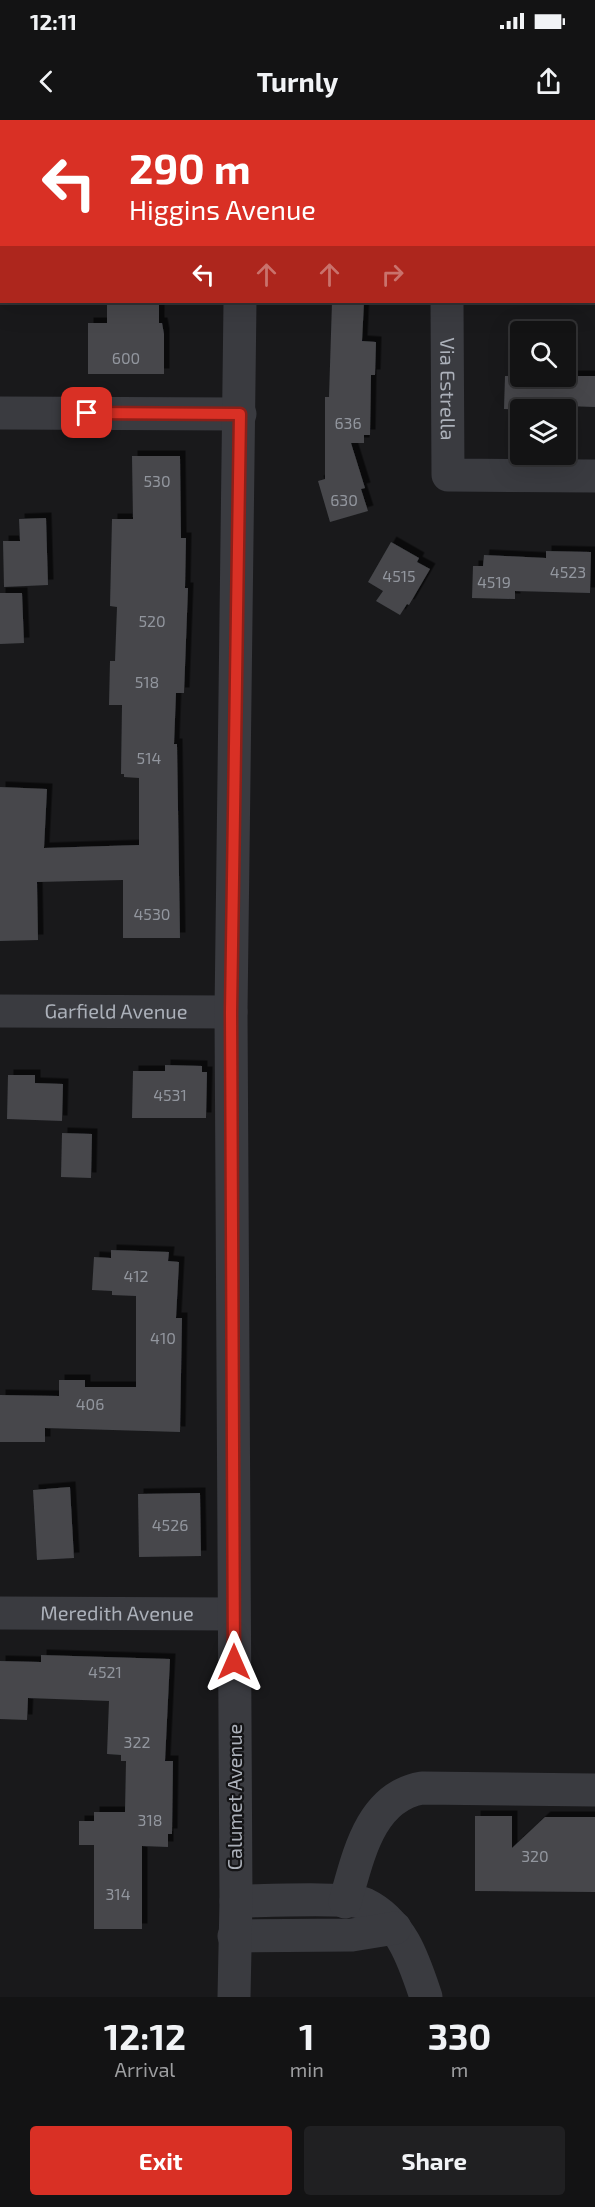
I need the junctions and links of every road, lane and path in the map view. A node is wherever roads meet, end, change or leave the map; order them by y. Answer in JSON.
{"nodes":[{"id":1,"x":240,"y":303,"type":"edge"},
{"id":2,"x":447,"y":303,"type":"edge"},
{"id":3,"x":0,"y":413,"type":"edge"},
{"id":4,"x":240,"y":414,"type":"junction"},
{"id":5,"x":595,"y":476,"type":"edge"},
{"id":6,"x":0,"y":1011,"type":"edge"},
{"id":7,"x":231,"y":1012,"type":"junction"},
{"id":8,"x":0,"y":1613,"type":"edge"},
{"id":9,"x":234,"y":1614,"type":"junction"},
{"id":10,"x":595,"y":1790,"type":"edge"},
{"id":11,"x":236,"y":1901,"type":"junction"},
{"id":12,"x":345,"y":1902,"type":"junction"},
{"id":13,"x":395,"y":1928,"type":"junction"},
{"id":14,"x":234,"y":1936,"type":"junction"},
{"id":15,"x":234,"y":1997,"type":"edge"},
{"id":16,"x":426,"y":1997,"type":"edge"}],
"edges":[{"from":1,"to":4,"type":"street","name":"Calumet Avenue"},
{"from":2,"to":5,"type":"street","name":"Via Estrella"},
{"from":3,"to":4,"type":"street"},
{"from":4,"to":7,"type":"street","name":"Calumet Avenue"},
{"from":6,"to":7,"type":"street","name":"Garfield Avenue"},
{"from":7,"to":9,"type":"street","name":"Calumet Avenue"},
{"from":8,"to":9,"type":"street","name":"Meredith Avenue"},
{"from":9,"to":11,"type":"street","name":"Calumet Avenue"},
{"from":10,"to":12,"type":"street"},
{"from":11,"to":12,"type":"street"},
{"from":11,"to":14,"type":"street","name":"Calumet Avenue"},
{"from":12,"to":13,"type":"street"},
{"from":13,"to":14,"type":"street"},
{"from":13,"to":16,"type":"street"},
{"from":14,"to":15,"type":"street","name":"Calumet Avenue"}]}
